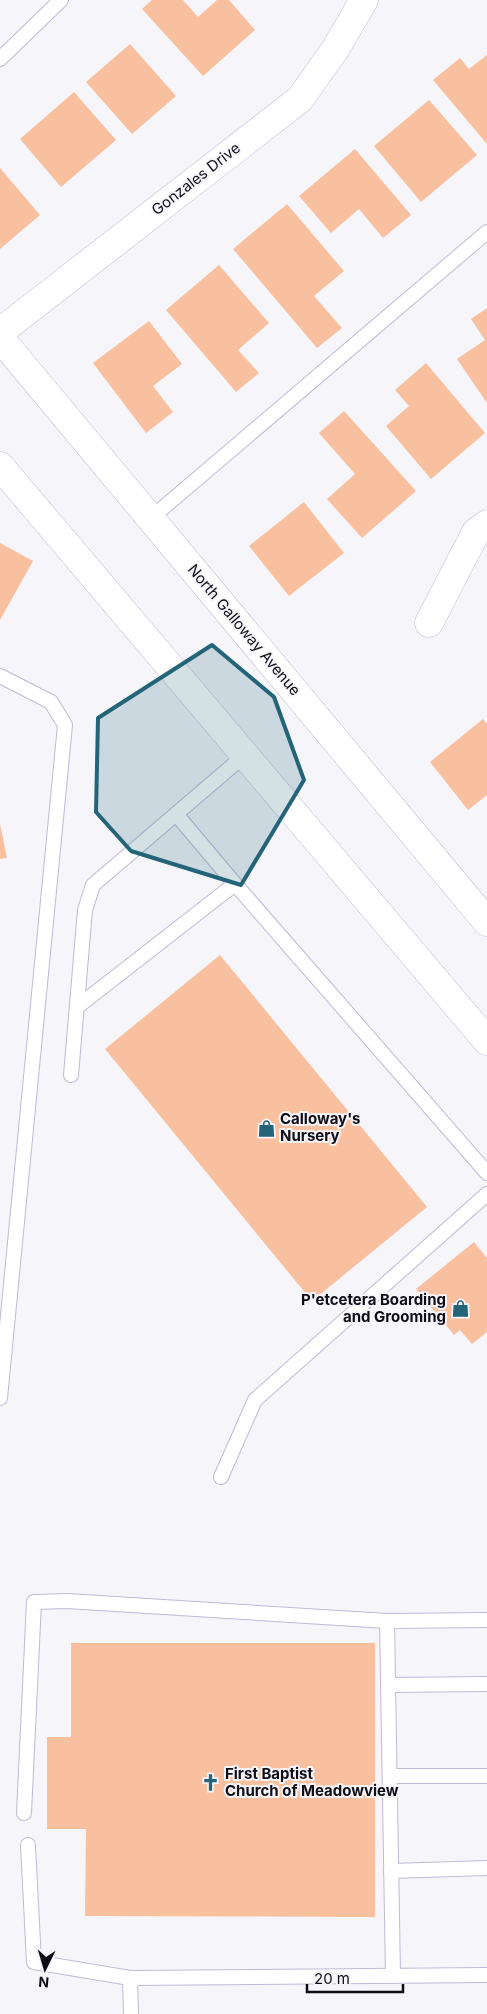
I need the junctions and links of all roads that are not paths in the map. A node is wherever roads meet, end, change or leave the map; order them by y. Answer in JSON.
{"nodes":[{"id":1,"x":61,"y":0,"type":"edge"},
{"id":2,"x":364,"y":0,"type":"edge"},
{"id":3,"x":0,"y":59,"type":"edge"},
{"id":4,"x":487,"y":232,"type":"edge"},
{"id":5,"x":0,"y":332,"type":"edge"},
{"id":6,"x":0,"y":338,"type":"edge"},
{"id":7,"x":0,"y":466,"type":"edge"},
{"id":8,"x":150,"y":518,"type":"junction"},
{"id":9,"x":487,"y":524,"type":"edge"},
{"id":10,"x":429,"y":623,"type":"dead end"},
{"id":11,"x":0,"y":676,"type":"edge"},
{"id":12,"x":245,"y":755,"type":"junction"},
{"id":13,"x":176,"y":814,"type":"junction"},
{"id":14,"x":235,"y":884,"type":"junction"},
{"id":15,"x":484,"y":912,"type":"edge"},
{"id":16,"x":77,"y":1007,"type":"junction"},
{"id":17,"x":487,"y":1041,"type":"edge"},
{"id":18,"x":71,"y":1075,"type":"dead end"},
{"id":19,"x":487,"y":1173,"type":"edge"},
{"id":20,"x":487,"y":1194,"type":"edge"},
{"id":21,"x":0,"y":1398,"type":"edge"},
{"id":22,"x":221,"y":1477,"type":"dead end"},
{"id":23,"x":487,"y":1620,"type":"edge"},
{"id":24,"x":387,"y":1621,"type":"junction"},
{"id":25,"x":487,"y":1684,"type":"edge"},
{"id":26,"x":388,"y":1685,"type":"junction"},
{"id":27,"x":390,"y":1776,"type":"junction"},
{"id":28,"x":487,"y":1776,"type":"edge"},
{"id":29,"x":24,"y":1813,"type":"dead end"},
{"id":30,"x":28,"y":1845,"type":"dead end"},
{"id":31,"x":487,"y":1868,"type":"edge"},
{"id":32,"x":391,"y":1871,"type":"junction"},
{"id":33,"x":487,"y":1975,"type":"edge"},
{"id":34,"x":393,"y":1976,"type":"junction"},
{"id":35,"x":130,"y":1978,"type":"junction"},
{"id":36,"x":131,"y":2014,"type":"edge"}],
"edges":[{"from":1,"to":3,"type":"lane"},
{"from":2,"to":5,"type":"main road","name":"Gonzales Drive"},
{"from":4,"to":8,"type":"lane"},
{"from":6,"to":8,"type":"main road","name":"North Galloway Avenue"},
{"from":7,"to":12,"type":"main road"},
{"from":8,"to":15,"type":"main road","name":"North Galloway Avenue"},
{"from":9,"to":10,"type":"main road"},
{"from":11,"to":21,"type":"lane"},
{"from":12,"to":13,"type":"lane"},
{"from":12,"to":17,"type":"main road"},
{"from":13,"to":14,"type":"lane"},
{"from":13,"to":16,"type":"lane"},
{"from":14,"to":16,"type":"lane"},
{"from":14,"to":19,"type":"lane"},
{"from":16,"to":18,"type":"lane"},
{"from":20,"to":22,"type":"lane"},
{"from":23,"to":24,"type":"lane"},
{"from":24,"to":26,"type":"lane"},
{"from":24,"to":29,"type":"lane"},
{"from":25,"to":26,"type":"lane"},
{"from":26,"to":27,"type":"lane"},
{"from":27,"to":28,"type":"lane"},
{"from":27,"to":32,"type":"lane"},
{"from":30,"to":35,"type":"lane"},
{"from":31,"to":32,"type":"lane"},
{"from":32,"to":34,"type":"lane"},
{"from":33,"to":34,"type":"lane"},
{"from":34,"to":35,"type":"lane"},
{"from":35,"to":36,"type":"lane"}]}
